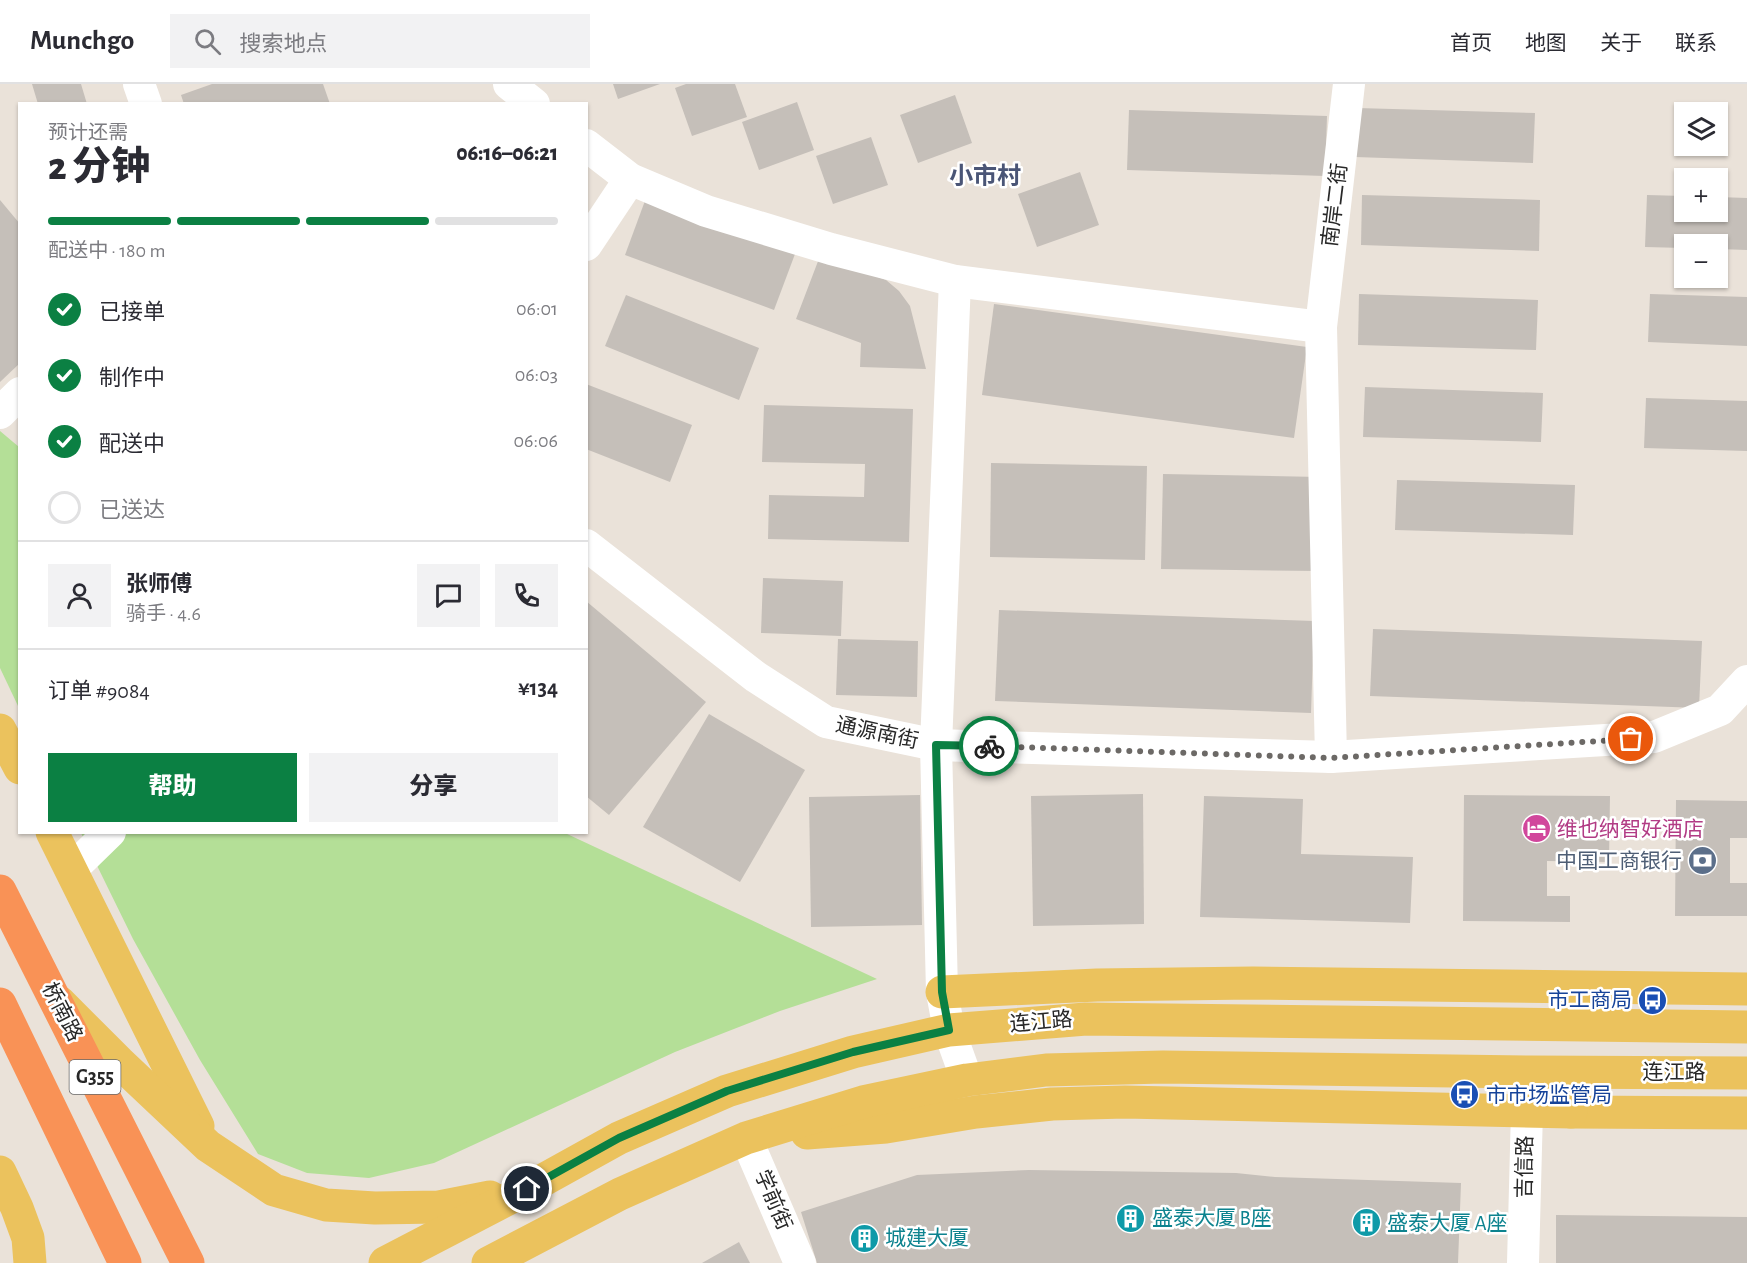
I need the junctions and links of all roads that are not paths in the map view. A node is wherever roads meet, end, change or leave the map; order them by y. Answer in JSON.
{"nodes":[{"id":1,"x":139,"y":84,"type":"edge"},
{"id":2,"x":507,"y":84,"type":"edge"},
{"id":3,"x":1349,"y":84,"type":"edge"},
{"id":4,"x":145,"y":102,"type":"edge"},
{"id":5,"x":494,"y":102,"type":"edge"},
{"id":6,"x":531,"y":102,"type":"edge"},
{"id":7,"x":588,"y":147,"type":"edge"},
{"id":8,"x":630,"y":179,"type":"junction"},
{"id":9,"x":588,"y":242,"type":"edge"},
{"id":10,"x":955,"y":281,"type":"junction"},
{"id":11,"x":1321,"y":327,"type":"junction"},
{"id":12,"x":18,"y":395,"type":"edge"},
{"id":13,"x":0,"y":412,"type":"edge"},
{"id":14,"x":588,"y":547,"type":"edge"},
{"id":15,"x":1747,"y":681,"type":"edge"},
{"id":16,"x":0,"y":730,"type":"edge"},
{"id":17,"x":936,"y":745,"type":"junction"},
{"id":18,"x":1331,"y":758,"type":"junction"},
{"id":19,"x":18,"y":764,"type":"edge"},
{"id":20,"x":53,"y":834,"type":"edge"},
{"id":21,"x":108,"y":834,"type":"edge"},
{"id":22,"x":71,"y":870,"type":"junction"},
{"id":23,"x":0,"y":891,"type":"edge"},
{"id":24,"x":1747,"y":989,"type":"edge"},
{"id":25,"x":942,"y":992,"type":"junction"},
{"id":26,"x":56,"y":1000,"type":"junction"},
{"id":27,"x":0,"y":1004,"type":"edge"},
{"id":28,"x":1747,"y":1027,"type":"edge"},
{"id":29,"x":949,"y":1030,"type":"junction"},
{"id":30,"x":1528,"y":1072,"type":"junction"},
{"id":31,"x":1747,"y":1073,"type":"edge"},
{"id":32,"x":967,"y":1080,"type":"junction"},
{"id":33,"x":1526,"y":1109,"type":"junction"},
{"id":34,"x":1571,"y":1112,"type":"junction"},
{"id":35,"x":1747,"y":1113,"type":"edge"},
{"id":36,"x":746,"y":1138,"type":"junction"},
{"id":37,"x":208,"y":1146,"type":"junction"},
{"id":38,"x":0,"y":1172,"type":"edge"},
{"id":39,"x":527,"y":1189,"type":"junction"},
{"id":40,"x":30,"y":1263,"type":"edge"},
{"id":41,"x":125,"y":1263,"type":"edge"},
{"id":42,"x":188,"y":1263,"type":"edge"},
{"id":43,"x":385,"y":1263,"type":"edge"},
{"id":44,"x":488,"y":1263,"type":"edge"},
{"id":45,"x":800,"y":1263,"type":"edge"},
{"id":46,"x":1523,"y":1263,"type":"edge"}],
"edges":[{"from":1,"to":4,"type":"street"},
{"from":2,"to":5,"type":"street"},
{"from":2,"to":6,"type":"street"},
{"from":3,"to":11,"type":"street","name":"南岸二街"},
{"from":7,"to":8,"type":"street"},
{"from":8,"to":9,"type":"street"},
{"from":8,"to":10,"type":"street"},
{"from":10,"to":11,"type":"street"},
{"from":10,"to":17,"type":"street"},
{"from":11,"to":18,"type":"street","name":"南岸二街"},
{"from":12,"to":13,"type":"street"},
{"from":14,"to":17,"type":"street","name":"通源南街"},
{"from":15,"to":18,"type":"street","name":"通源南街"},
{"from":16,"to":19,"type":"main road"},
{"from":17,"to":18,"type":"street","name":"通源南街"},
{"from":17,"to":25,"type":"street"},
{"from":20,"to":22,"type":"main road"},
{"from":21,"to":22,"type":"street"},
{"from":22,"to":37,"type":"main road"},
{"from":23,"to":26,"type":"highway","name":"桥南路","number":"G355"},
{"from":24,"to":25,"type":"main road","name":"连江路"},
{"from":25,"to":29,"type":"street"},
{"from":26,"to":37,"type":"main road"},
{"from":26,"to":42,"type":"highway","name":"桥南路","number":"G355"},
{"from":27,"to":41,"type":"highway","number":"G355"},
{"from":28,"to":29,"type":"main road","name":"连江路"},
{"from":29,"to":32,"type":"street"},
{"from":29,"to":39,"type":"main road","name":"连江路"},
{"from":30,"to":31,"type":"main road","name":"连江路"},
{"from":30,"to":32,"type":"main road","name":"连江路"},
{"from":30,"to":33,"type":"street","name":"吉信路"},
{"from":30,"to":34,"type":"main road"},
{"from":32,"to":36,"type":"main road","name":"连江路"},
{"from":33,"to":34,"type":"main road","name":"连江路"},
{"from":33,"to":36,"type":"main road","name":"连江路"},
{"from":33,"to":46,"type":"street","name":"吉信路"},
{"from":34,"to":35,"type":"main road","name":"连江路"},
{"from":36,"to":44,"type":"main road","name":"连江路"},
{"from":36,"to":45,"type":"street","name":"学前街"},
{"from":37,"to":39,"type":"main road"},
{"from":38,"to":40,"type":"main road"},
{"from":39,"to":43,"type":"main road","name":"连江路"}]}
